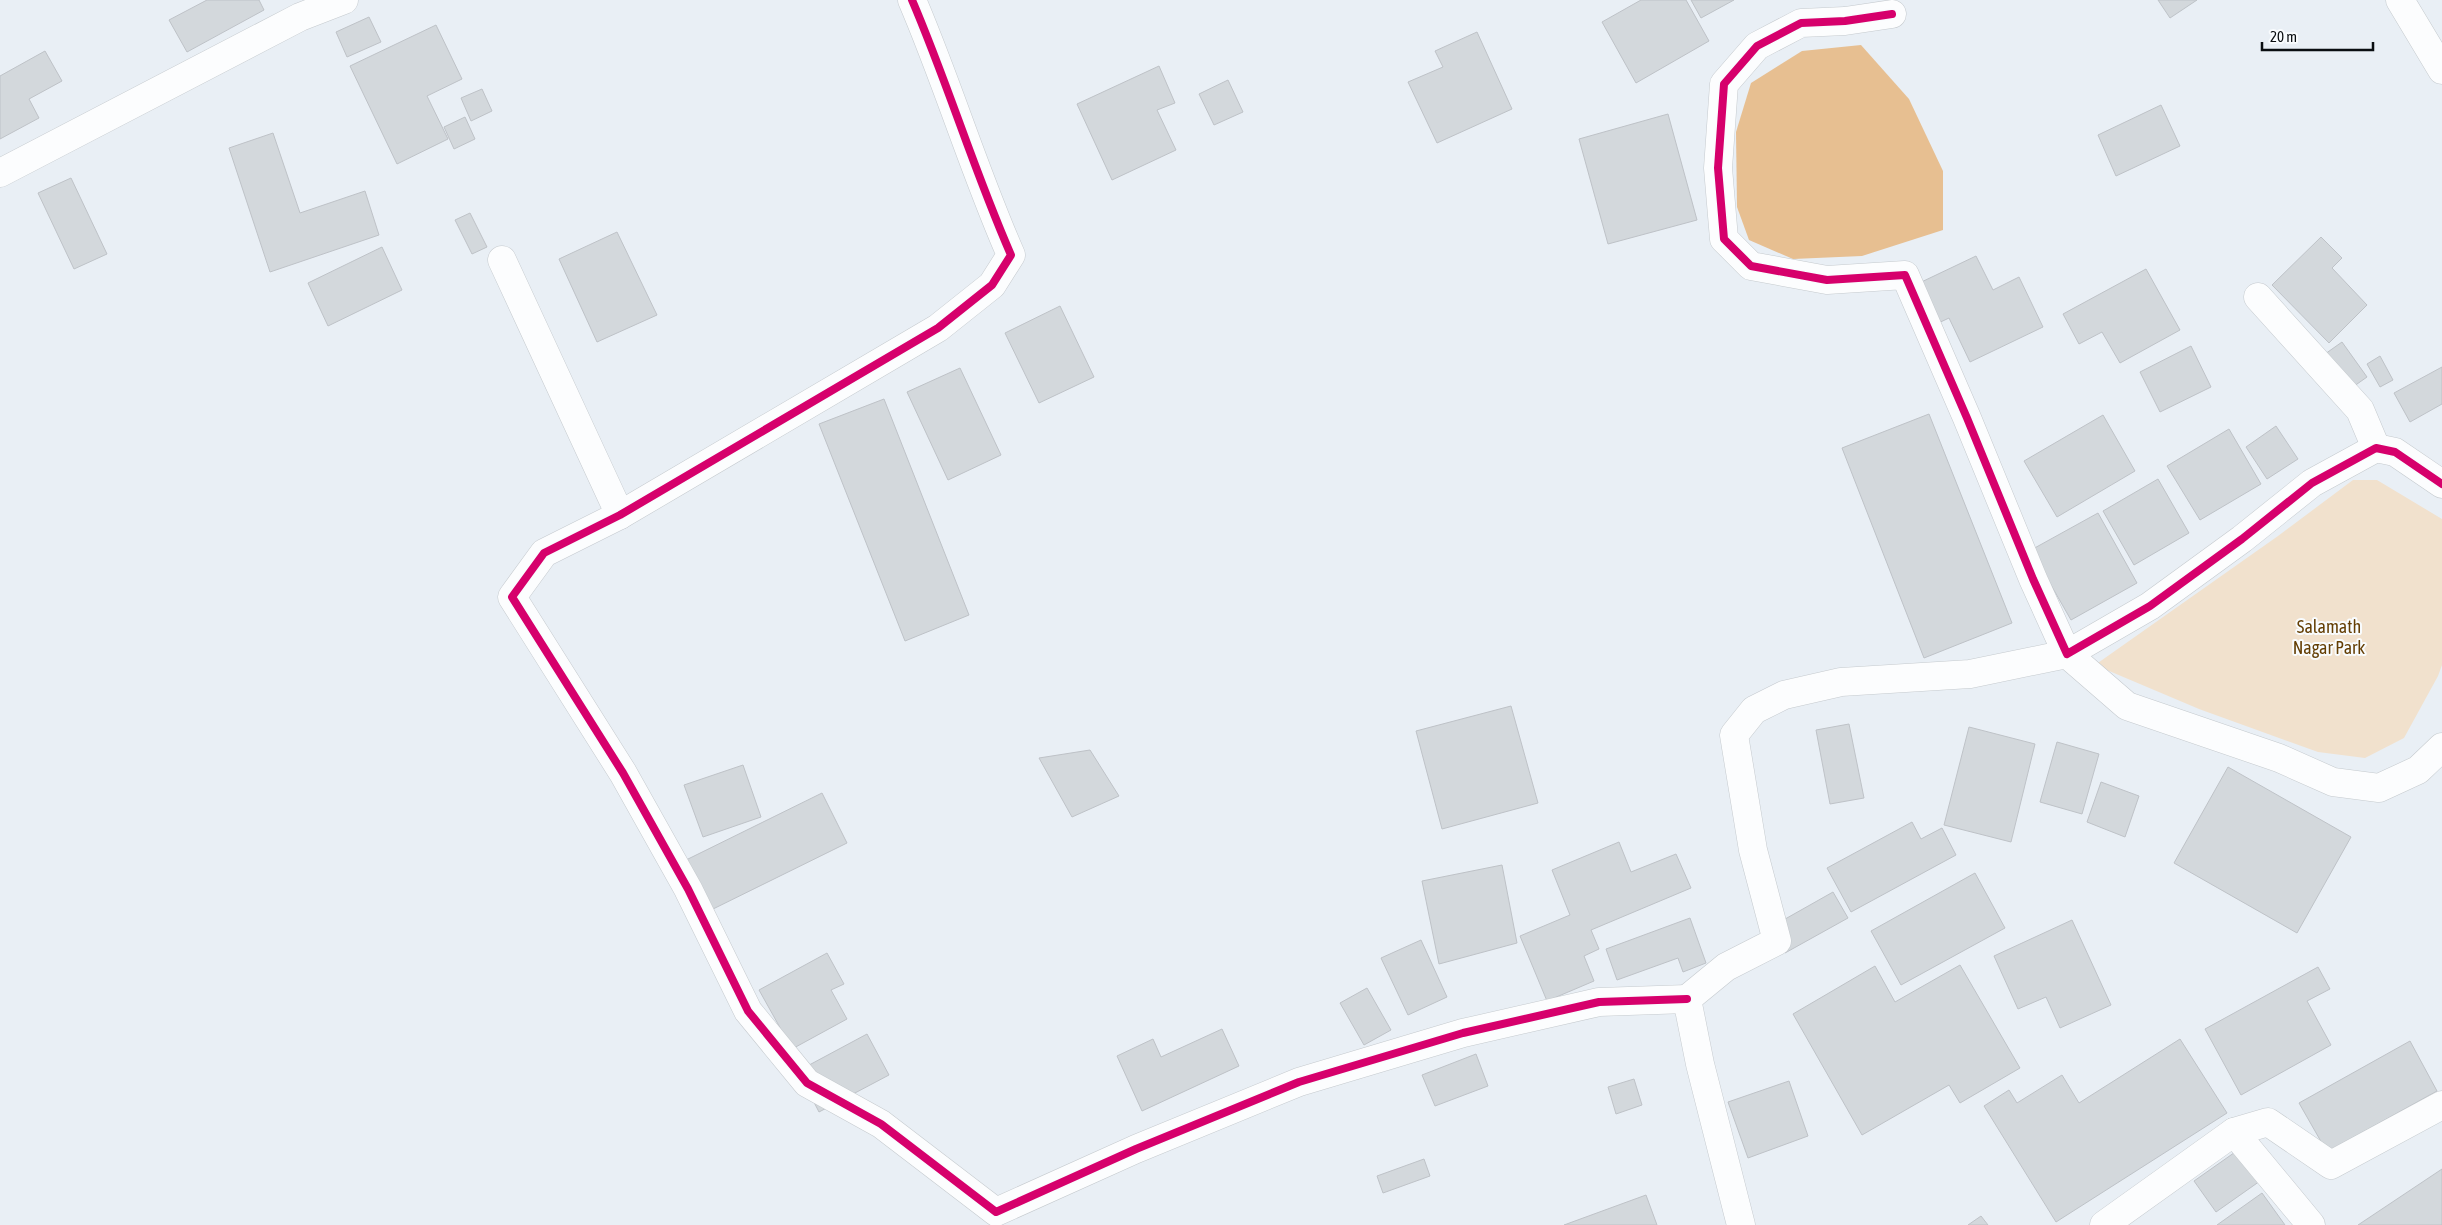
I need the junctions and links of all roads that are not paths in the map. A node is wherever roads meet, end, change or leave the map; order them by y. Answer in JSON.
{"nodes":[{"id":1,"x":344,"y":0,"type":"edge"},
{"id":2,"x":912,"y":0,"type":"edge"},
{"id":3,"x":2400,"y":0,"type":"edge"},
{"id":4,"x":1892,"y":14,"type":"dead end"},
{"id":5,"x":2442,"y":70,"type":"edge"},
{"id":6,"x":0,"y":173,"type":"edge"},
{"id":7,"x":502,"y":260,"type":"dead end"},
{"id":8,"x":2258,"y":297,"type":"dead end"},
{"id":9,"x":2376,"y":448,"type":"junction"},
{"id":10,"x":2442,"y":484,"type":"edge"},
{"id":11,"x":620,"y":515,"type":"junction"},
{"id":12,"x":2067,"y":654,"type":"junction"},
{"id":13,"x":2442,"y":747,"type":"edge"},
{"id":14,"x":1687,"y":999,"type":"junction"},
{"id":15,"x":2442,"y":1105,"type":"edge"},
{"id":16,"x":2234,"y":1132,"type":"junction"},
{"id":17,"x":987,"y":1219,"type":"edge"},
{"id":18,"x":1741,"y":1225,"type":"edge"},
{"id":19,"x":2104,"y":1225,"type":"edge"},
{"id":20,"x":2311,"y":1225,"type":"edge"}],
"edges":[{"from":1,"to":6,"type":"street"},
{"from":2,"to":11,"type":"street"},
{"from":3,"to":5,"type":"street"},
{"from":4,"to":12,"type":"street"},
{"from":7,"to":11,"type":"street"},
{"from":8,"to":9,"type":"street"},
{"from":9,"to":10,"type":"street"},
{"from":9,"to":12,"type":"street"},
{"from":11,"to":17,"type":"street"},
{"from":12,"to":13,"type":"street"},
{"from":12,"to":14,"type":"street"},
{"from":14,"to":17,"type":"street"},
{"from":14,"to":18,"type":"street"},
{"from":15,"to":16,"type":"street"},
{"from":16,"to":19,"type":"street"},
{"from":16,"to":20,"type":"street"}]}
